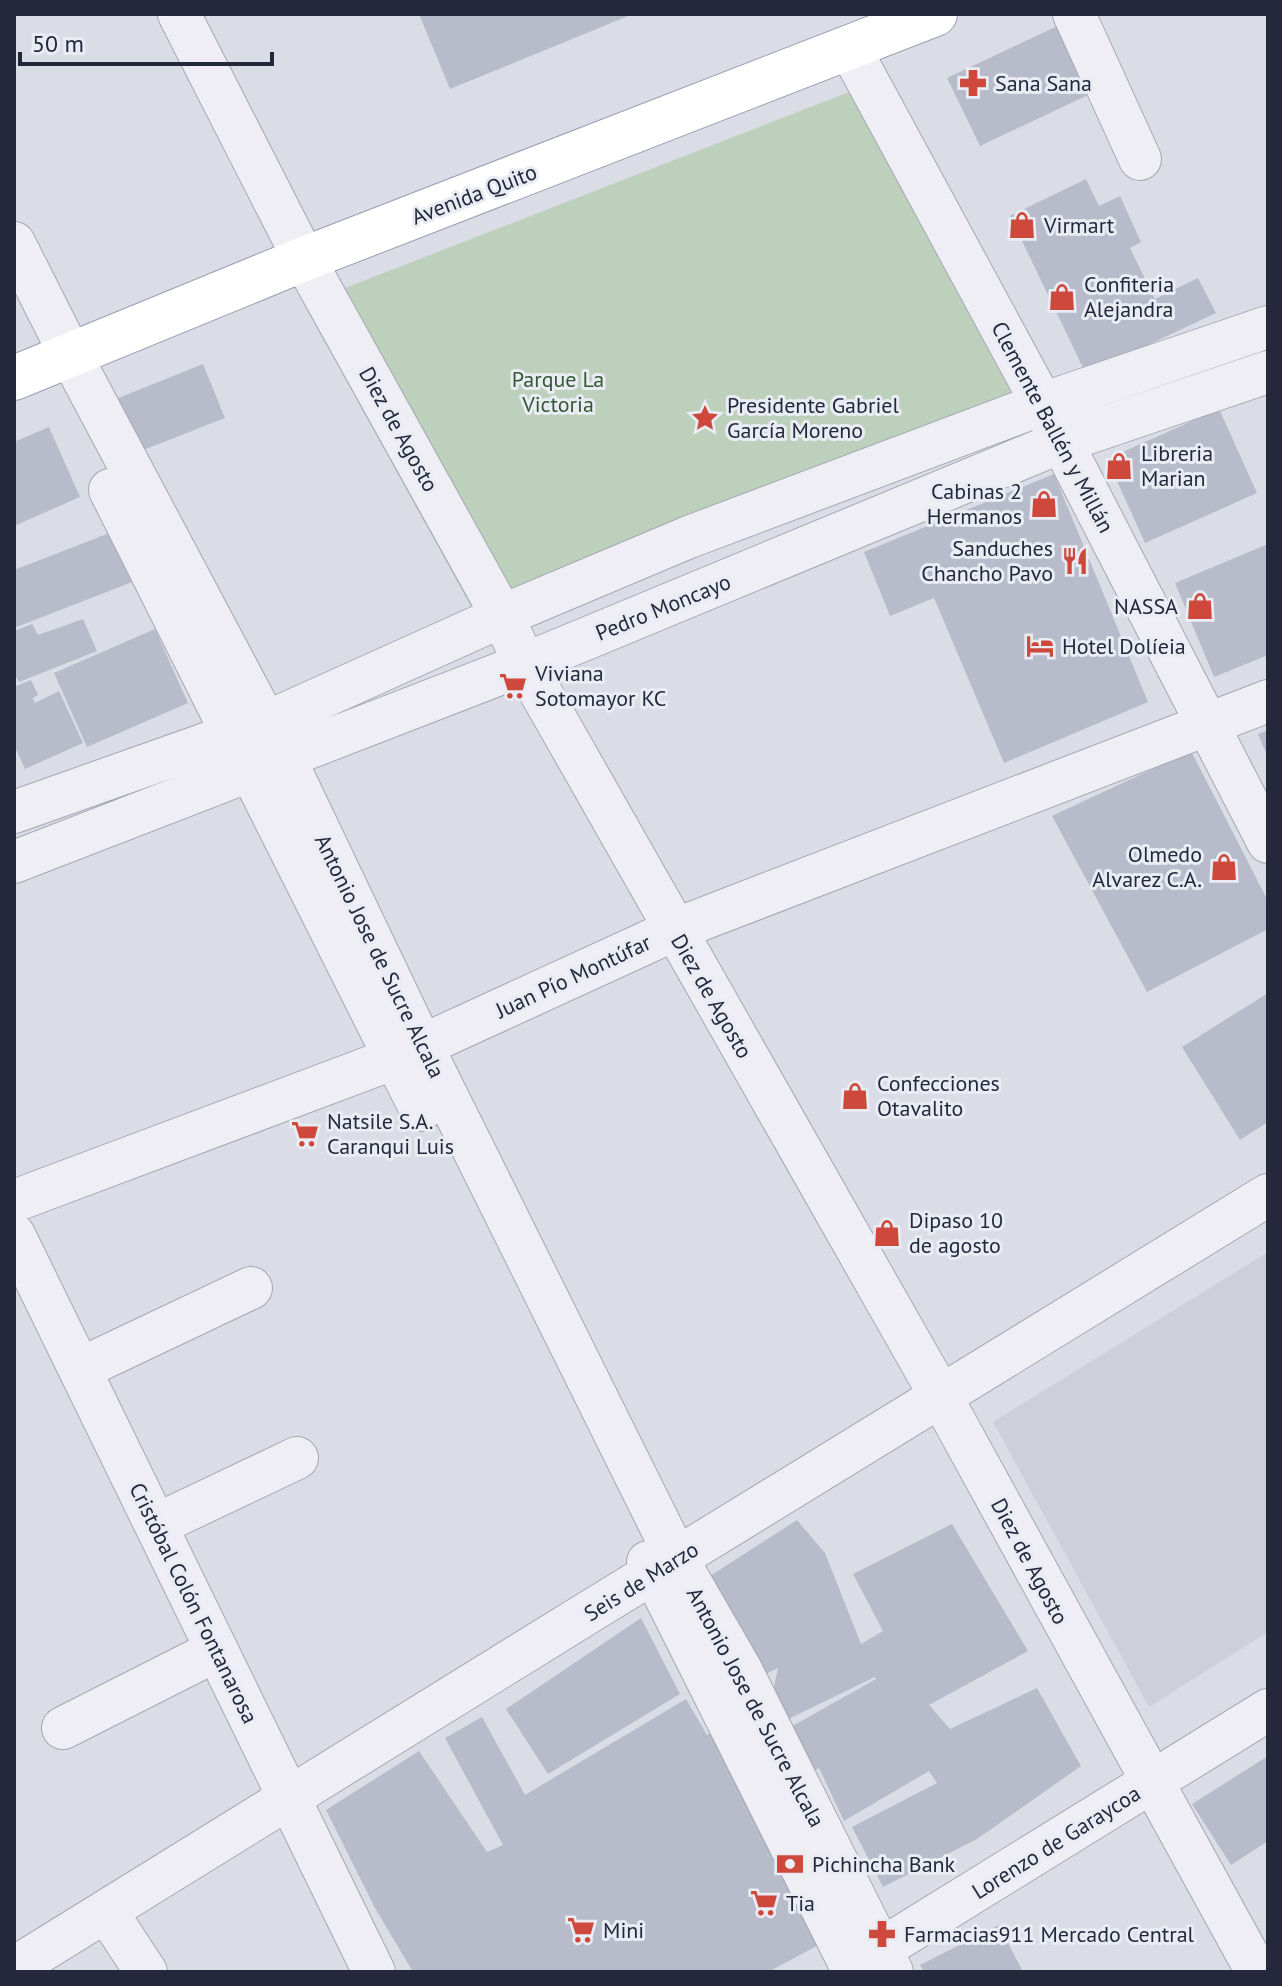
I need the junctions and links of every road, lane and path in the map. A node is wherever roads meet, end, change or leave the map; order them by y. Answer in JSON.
{"nodes":[{"id":1,"x":179,"y":14,"type":"edge"},
{"id":2,"x":935,"y":14,"type":"edge"},
{"id":3,"x":1074,"y":14,"type":"edge"},
{"id":4,"x":841,"y":31,"type":"edge"},
{"id":5,"x":1140,"y":159,"type":"dead end"},
{"id":6,"x":14,"y":243,"type":"edge"},
{"id":7,"x":304,"y":259,"type":"junction"},
{"id":8,"x":14,"y":299,"type":"edge"},
{"id":9,"x":1268,"y":327,"type":"edge"},
{"id":10,"x":44,"y":365,"type":"edge"},
{"id":11,"x":1268,"y":372,"type":"edge"},
{"id":12,"x":1042,"y":404,"type":"junction"},
{"id":13,"x":1061,"y":442,"type":"junction"},
{"id":14,"x":502,"y":616,"type":"junction"},
{"id":15,"x":525,"y":664,"type":"junction"},
{"id":16,"x":1268,"y":701,"type":"edge"},
{"id":17,"x":1207,"y":725,"type":"junction"},
{"id":18,"x":258,"y":747,"type":"junction"},
{"id":19,"x":14,"y":812,"type":"edge"},
{"id":20,"x":1268,"y":842,"type":"edge"},
{"id":21,"x":14,"y":862,"type":"edge"},
{"id":22,"x":674,"y":930,"type":"junction"},
{"id":23,"x":408,"y":1052,"type":"junction"},
{"id":24,"x":1268,"y":1195,"type":"edge"},
{"id":25,"x":14,"y":1201,"type":"edge"},
{"id":26,"x":14,"y":1235,"type":"edge"},
{"id":27,"x":251,"y":1288,"type":"dead end"},
{"id":28,"x":80,"y":1369,"type":"junction"},
{"id":29,"x":940,"y":1395,"type":"junction"},
{"id":30,"x":297,"y":1458,"type":"dead end"},
{"id":31,"x":156,"y":1525,"type":"junction"},
{"id":32,"x":666,"y":1566,"type":"junction"},
{"id":33,"x":217,"y":1650,"type":"junction"},
{"id":34,"x":1268,"y":1710,"type":"edge"},
{"id":35,"x":63,"y":1728,"type":"dead end"},
{"id":36,"x":1151,"y":1783,"type":"junction"},
{"id":37,"x":290,"y":1798,"type":"junction"},
{"id":38,"x":106,"y":1911,"type":"junction"},
{"id":39,"x":864,"y":1966,"type":"edge"},
{"id":40,"x":14,"y":1968,"type":"edge"},
{"id":41,"x":146,"y":1972,"type":"edge"},
{"id":42,"x":374,"y":1972,"type":"edge"},
{"id":43,"x":1257,"y":1972,"type":"edge"}],
"edges":[{"from":1,"to":7,"type":"street","name":"Diez de Agosto"},
{"from":2,"to":4,"type":"main road","name":"Avenida Quito"},
{"from":3,"to":5,"type":"street"},
{"from":4,"to":7,"type":"main road","name":"Avenida Quito"},
{"from":4,"to":12,"type":"street","name":"Clemente Ballén y Millán"},
{"from":6,"to":10,"type":"street","name":"Antonio Jose de Sucre Alcala"},
{"from":7,"to":10,"type":"main road","name":"Avenida Quito"},
{"from":7,"to":14,"type":"street","name":"Diez de Agosto"},
{"from":8,"to":10,"type":"street","name":"Antonio Jose de Sucre Alcala"},
{"from":9,"to":12,"type":"street","name":"Pedro Moncayo"},
{"from":10,"to":18,"type":"street","name":"Antonio Jose de Sucre Alcala"},
{"from":11,"to":13,"type":"street","name":"Pedro Moncayo"},
{"from":12,"to":13,"type":"street","name":"Clemente Ballén y Millán"},
{"from":12,"to":14,"type":"street","name":"Pedro Moncayo"},
{"from":13,"to":15,"type":"street","name":"Pedro Moncayo"},
{"from":13,"to":17,"type":"street","name":"Clemente Ballén y Millán"},
{"from":14,"to":15,"type":"street","name":"Diez de Agosto"},
{"from":14,"to":18,"type":"street","name":"Pedro Moncayo"},
{"from":15,"to":18,"type":"street","name":"Pedro Moncayo"},
{"from":15,"to":22,"type":"street","name":"Diez de Agosto"},
{"from":16,"to":17,"type":"street","name":"Juan Pío Montúfar"},
{"from":17,"to":20,"type":"street","name":"Clemente Ballén y Millán"},
{"from":17,"to":22,"type":"street","name":"Juan Pío Montúfar"},
{"from":18,"to":19,"type":"street","name":"Pedro Moncayo"},
{"from":18,"to":21,"type":"street","name":"Pedro Moncayo"},
{"from":18,"to":23,"type":"street","name":"Antonio Jose de Sucre Alcala"},
{"from":22,"to":23,"type":"street","name":"Juan Pío Montúfar"},
{"from":22,"to":29,"type":"street","name":"Diez de Agosto"},
{"from":23,"to":25,"type":"street","name":"Juan Pío Montúfar"},
{"from":23,"to":32,"type":"street","name":"Antonio Jose de Sucre Alcala"},
{"from":24,"to":29,"type":"street","name":"Seis de Marzo"},
{"from":26,"to":28,"type":"street","name":"Cristóbal Colón Fontanarosa"},
{"from":27,"to":28,"type":"street"},
{"from":28,"to":31,"type":"street","name":"Cristóbal Colón Fontanarosa"},
{"from":29,"to":32,"type":"street","name":"Seis de Marzo"},
{"from":29,"to":36,"type":"street","name":"Diez de Agosto"},
{"from":30,"to":31,"type":"street"},
{"from":31,"to":33,"type":"street","name":"Cristóbal Colón Fontanarosa"},
{"from":32,"to":37,"type":"street","name":"Seis de Marzo"},
{"from":32,"to":39,"type":"street","name":"Antonio Jose de Sucre Alcala"},
{"from":33,"to":35,"type":"street"},
{"from":33,"to":37,"type":"street","name":"Cristóbal Colón Fontanarosa"},
{"from":34,"to":36,"type":"street","name":"Lorenzo de Garaycoa"},
{"from":36,"to":39,"type":"street","name":"Lorenzo de Garaycoa"},
{"from":36,"to":43,"type":"street","name":"Diez de Agosto"},
{"from":37,"to":38,"type":"street","name":"Seis de Marzo"},
{"from":37,"to":42,"type":"street","name":"Cristóbal Colón Fontanarosa"},
{"from":38,"to":40,"type":"street","name":"Seis de Marzo"},
{"from":38,"to":41,"type":"street"}]}
